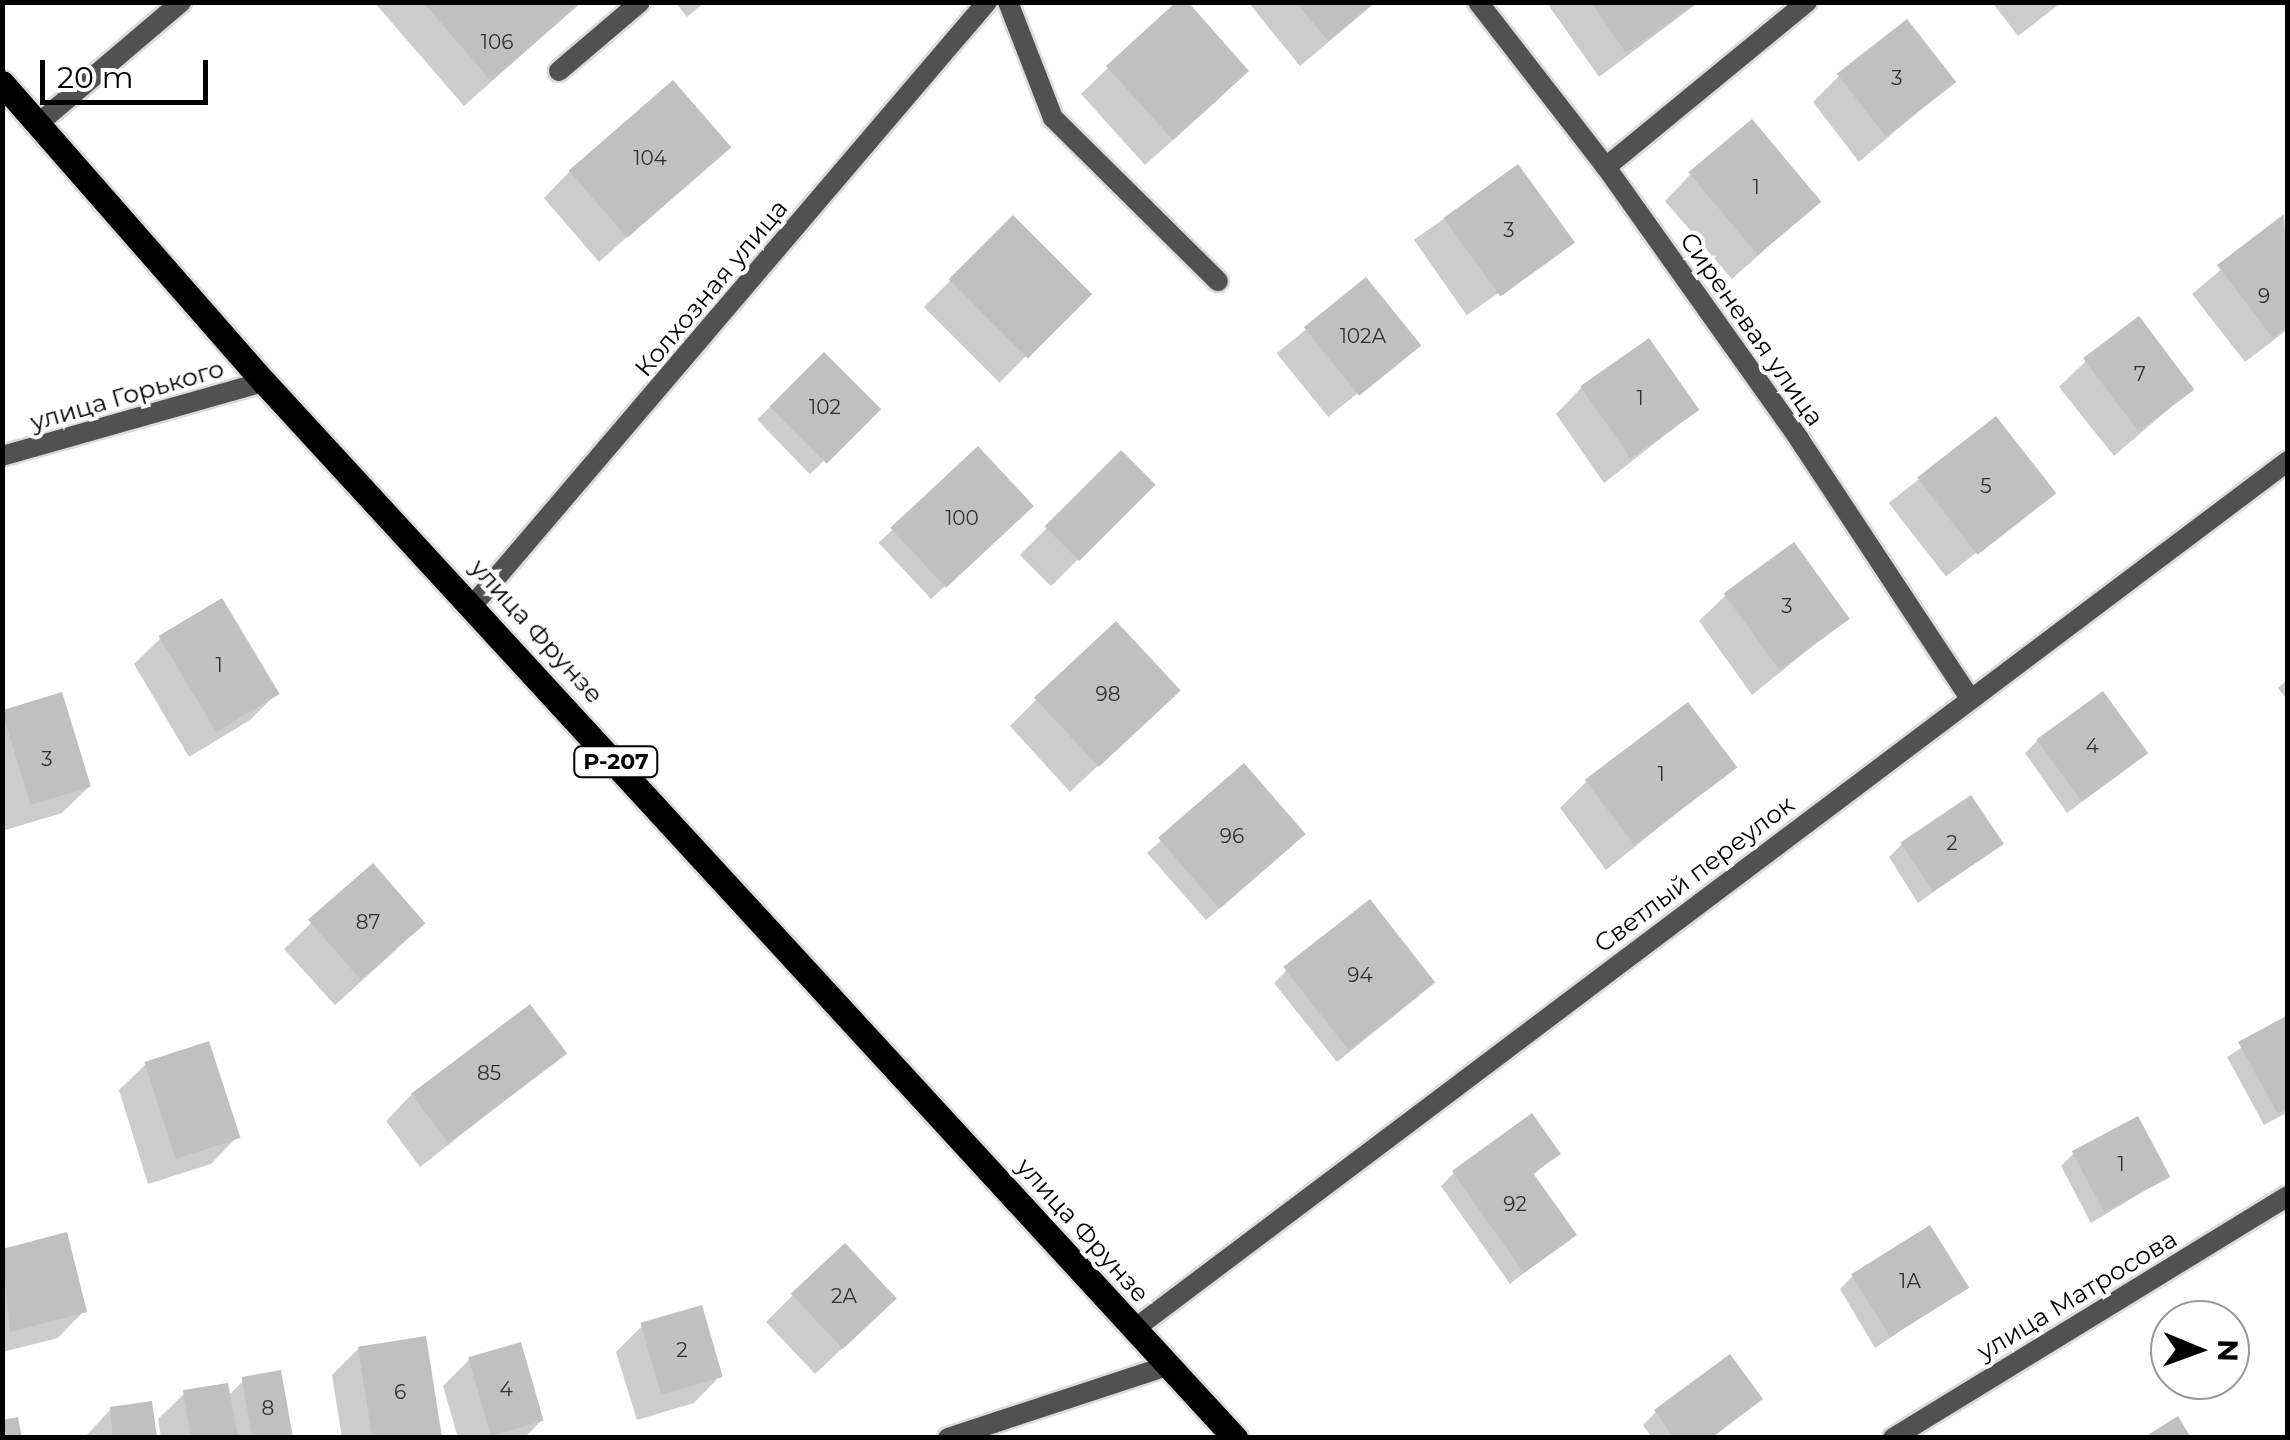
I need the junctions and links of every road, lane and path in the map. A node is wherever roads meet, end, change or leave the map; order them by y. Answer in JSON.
{"nodes":[{"id":1,"x":182,"y":2,"type":"edge"},
{"id":2,"x":640,"y":2,"type":"edge"},
{"id":3,"x":986,"y":2,"type":"edge"},
{"id":4,"x":1008,"y":2,"type":"edge"},
{"id":5,"x":1478,"y":2,"type":"edge"},
{"id":6,"x":1808,"y":2,"type":"edge"},
{"id":7,"x":559,"y":71,"type":"dead end"},
{"id":8,"x":2,"y":83,"type":"edge"},
{"id":9,"x":39,"y":123,"type":"junction"},
{"id":10,"x":1606,"y":167,"type":"junction"},
{"id":11,"x":1218,"y":282,"type":"dead end"},
{"id":12,"x":264,"y":382,"type":"junction"},
{"id":13,"x":2,"y":456,"type":"edge"},
{"id":14,"x":2288,"y":460,"type":"edge"},
{"id":15,"x":473,"y":605,"type":"junction"},
{"id":16,"x":1969,"y":696,"type":"junction"},
{"id":17,"x":2288,"y":1196,"type":"edge"},
{"id":18,"x":1133,"y":1330,"type":"junction"},
{"id":19,"x":1167,"y":1366,"type":"junction"},
{"id":20,"x":948,"y":1438,"type":"edge"},
{"id":21,"x":1235,"y":1438,"type":"edge"},
{"id":22,"x":1892,"y":1438,"type":"edge"}],
"edges":[{"from":1,"to":9,"type":"street"},
{"from":2,"to":7,"type":"street"},
{"from":3,"to":15,"type":"street","name":"Колхозная улица"},
{"from":4,"to":11,"type":"street"},
{"from":5,"to":10,"type":"street","name":"Сиреневая улица"},
{"from":6,"to":10,"type":"street"},
{"from":8,"to":9,"type":"main road","name":"улица Фрунзе","number":"Р-207"},
{"from":9,"to":12,"type":"main road","name":"улица Фрунзе","number":"Р-207"},
{"from":10,"to":16,"type":"street","name":"Сиреневая улица"},
{"from":12,"to":13,"type":"street","name":"улица Горького"},
{"from":12,"to":15,"type":"main road","name":"улица Фрунзе","number":"Р-207"},
{"from":14,"to":16,"type":"street","name":"Светлый переулок"},
{"from":15,"to":18,"type":"main road","name":"улица Фрунзе","number":"Р-207"},
{"from":16,"to":18,"type":"street","name":"Светлый переулок"},
{"from":17,"to":22,"type":"street","name":"улица Матросова"},
{"from":18,"to":19,"type":"main road","name":"улица Фрунзе","number":"Р-207"},
{"from":19,"to":20,"type":"street"},
{"from":19,"to":21,"type":"main road","name":"улица Фрунзе","number":"Р-207"}]}
